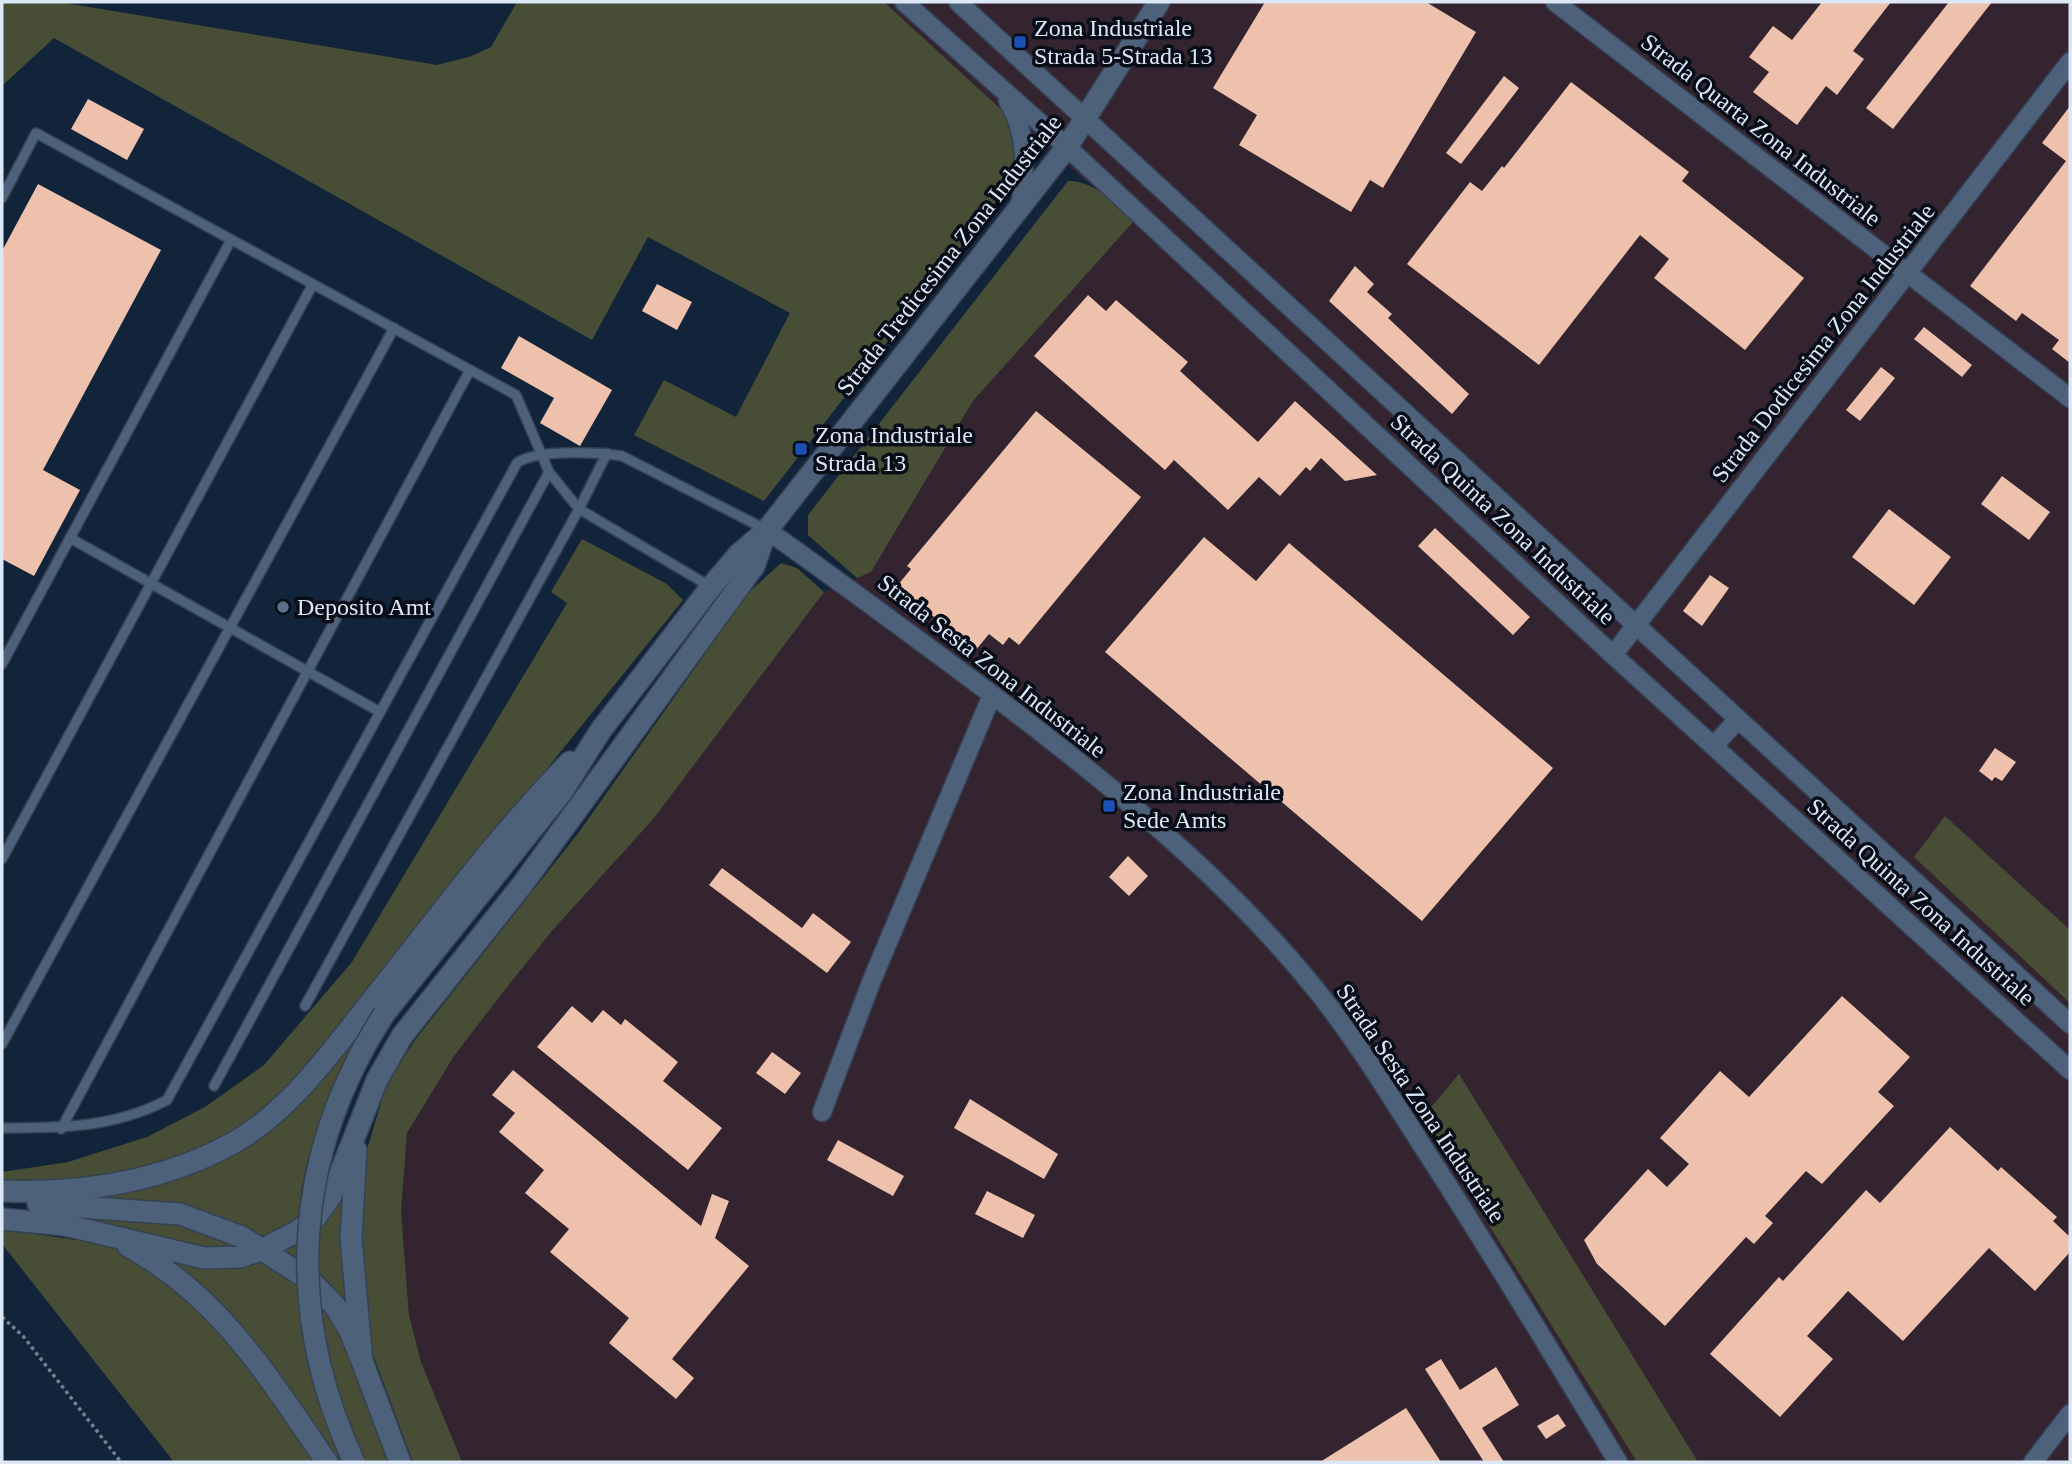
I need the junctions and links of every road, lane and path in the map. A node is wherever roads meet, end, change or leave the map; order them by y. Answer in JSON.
{"nodes":[{"id":1,"x":904,"y":2,"type":"edge"},
{"id":2,"x":958,"y":2,"type":"edge"},
{"id":3,"x":1159,"y":2,"type":"edge"},
{"id":4,"x":1555,"y":2,"type":"edge"},
{"id":5,"x":2070,"y":62,"type":"edge"},
{"id":6,"x":1002,"y":92,"type":"junction"},
{"id":7,"x":1087,"y":118,"type":"junction"},
{"id":8,"x":1067,"y":147,"type":"junction"},
{"id":9,"x":2,"y":198,"type":"edge"},
{"id":10,"x":1020,"y":209,"type":"junction"},
{"id":11,"x":231,"y":240,"type":"junction"},
{"id":12,"x":1906,"y":274,"type":"junction"},
{"id":13,"x":313,"y":284,"type":"junction"},
{"id":14,"x":394,"y":328,"type":"junction"},
{"id":15,"x":470,"y":370,"type":"junction"},
{"id":16,"x":2070,"y":398,"type":"edge"},
{"id":17,"x":607,"y":453,"type":"junction"},
{"id":18,"x":541,"y":455,"type":"junction"},
{"id":19,"x":549,"y":472,"type":"junction"},
{"id":20,"x":579,"y":509,"type":"junction"},
{"id":21,"x":767,"y":530,"type":"junction"},
{"id":22,"x":70,"y":538,"type":"junction"},
{"id":23,"x":153,"y":585,"type":"junction"},
{"id":24,"x":711,"y":587,"type":"junction"},
{"id":25,"x":1636,"y":626,"type":"junction"},
{"id":26,"x":230,"y":628,"type":"junction"},
{"id":27,"x":1614,"y":654,"type":"junction"},
{"id":28,"x":2,"y":664,"type":"edge"},
{"id":29,"x":307,"y":671,"type":"junction"},
{"id":30,"x":992,"y":695,"type":"junction"},
{"id":31,"x":380,"y":712,"type":"junction"},
{"id":32,"x":1738,"y":719,"type":"junction"},
{"id":33,"x":601,"y":730,"type":"junction"},
{"id":34,"x":1714,"y":746,"type":"junction"},
{"id":35,"x":2,"y":859,"type":"edge"},
{"id":36,"x":305,"y":1006,"type":"dead end"},
{"id":37,"x":2070,"y":1024,"type":"edge"},
{"id":38,"x":2,"y":1044,"type":"edge"},
{"id":39,"x":2070,"y":1070,"type":"edge"},
{"id":40,"x":214,"y":1086,"type":"dead end"},
{"id":41,"x":822,"y":1112,"type":"dead end"},
{"id":42,"x":361,"y":1115,"type":"junction"},
{"id":43,"x":2,"y":1128,"type":"edge"},
{"id":44,"x":61,"y":1129,"type":"junction"},
{"id":45,"x":2,"y":1191,"type":"edge"},
{"id":46,"x":2,"y":1201,"type":"edge"},
{"id":47,"x":2,"y":1219,"type":"edge"},
{"id":48,"x":104,"y":1234,"type":"junction"},
{"id":49,"x":263,"y":1249,"type":"junction"},
{"id":50,"x":2,"y":1317,"type":"edge"},
{"id":51,"x":362,"y":1361,"type":"junction"},
{"id":52,"x":2070,"y":1414,"type":"edge"},
{"id":53,"x":121,"y":1462,"type":"edge"},
{"id":54,"x":327,"y":1462,"type":"edge"},
{"id":55,"x":354,"y":1462,"type":"edge"},
{"id":56,"x":400,"y":1462,"type":"edge"},
{"id":57,"x":1618,"y":1462,"type":"edge"},
{"id":58,"x":2033,"y":1462,"type":"edge"}],
"edges":[{"from":1,"to":6,"type":"street","name":"Strada Quinta Zona Industriale"},
{"from":2,"to":7,"type":"street","name":"Strada Quinta Zona Industriale"},
{"from":3,"to":7,"type":"main road","name":"Strada Tredicesima Zona Industriale"},
{"from":4,"to":12,"type":"street","name":"Strada Quarta Zona Industriale"},
{"from":5,"to":12,"type":"street","name":"Strada Dodicesima Zona Industriale"},
{"from":6,"to":8,"type":"street","name":"Strada Quinta Zona Industriale"},
{"from":6,"to":10,"type":"street"},
{"from":7,"to":8,"type":"main road","name":"Strada Tredicesima Zona Industriale"},
{"from":7,"to":25,"type":"street","name":"Strada Quinta Zona Industriale"},
{"from":8,"to":10,"type":"main road","name":"Strada Tredicesima Zona Industriale"},
{"from":8,"to":27,"type":"street","name":"Strada Quinta Zona Industriale"},
{"from":9,"to":11,"type":"lane"},
{"from":10,"to":21,"type":"main road","name":"Strada Tredicesima Zona Industriale"},
{"from":11,"to":13,"type":"lane"},
{"from":11,"to":22,"type":"lane"},
{"from":12,"to":16,"type":"street","name":"Strada Quarta Zona Industriale"},
{"from":12,"to":25,"type":"street","name":"Strada Dodicesima Zona Industriale"},
{"from":13,"to":14,"type":"lane"},
{"from":13,"to":23,"type":"lane"},
{"from":14,"to":15,"type":"lane"},
{"from":14,"to":26,"type":"lane"},
{"from":15,"to":18,"type":"lane"},
{"from":15,"to":29,"type":"lane"},
{"from":17,"to":18,"type":"lane"},
{"from":17,"to":20,"type":"lane"},
{"from":17,"to":21,"type":"lane"},
{"from":18,"to":19,"type":"lane"},
{"from":18,"to":31,"type":"lane"},
{"from":19,"to":20,"type":"lane"},
{"from":19,"to":40,"type":"lane"},
{"from":20,"to":24,"type":"lane"},
{"from":20,"to":36,"type":"lane"},
{"from":21,"to":24,"type":"main road"},
{"from":21,"to":30,"type":"street","name":"Strada Sesta Zona Industriale"},
{"from":21,"to":42,"type":"main road"},
{"from":22,"to":23,"type":"lane"},
{"from":22,"to":28,"type":"lane"},
{"from":23,"to":26,"type":"lane"},
{"from":23,"to":35,"type":"lane"},
{"from":24,"to":33,"type":"main road"},
{"from":25,"to":27,"type":"street","name":"Strada Dodicesima Zona Industriale"},
{"from":25,"to":32,"type":"street","name":"Strada Quinta Zona Industriale"},
{"from":26,"to":29,"type":"lane"},
{"from":26,"to":38,"type":"lane"},
{"from":27,"to":34,"type":"street","name":"Strada Quinta Zona Industriale"},
{"from":29,"to":31,"type":"lane"},
{"from":29,"to":44,"type":"lane"},
{"from":30,"to":41,"type":"street"},
{"from":30,"to":57,"type":"street","name":"Strada Sesta Zona Industriale"},
{"from":31,"to":44,"type":"lane"},
{"from":32,"to":34,"type":"street"},
{"from":32,"to":37,"type":"street","name":"Strada Quinta Zona Industriale"},
{"from":33,"to":45,"type":"main road"},
{"from":33,"to":55,"type":"main road","bridge":true},
{"from":34,"to":39,"type":"street","name":"Strada Quinta Zona Industriale"},
{"from":42,"to":49,"type":"main road"},
{"from":42,"to":51,"type":"main road"},
{"from":43,"to":44,"type":"lane"},
{"from":46,"to":49,"type":"main road"},
{"from":47,"to":48,"type":"main road"},
{"from":48,"to":49,"type":"main road"},
{"from":48,"to":54,"type":"main road"},
{"from":49,"to":51,"type":"main road"},
{"from":50,"to":53,"type":"path"},
{"from":51,"to":56,"type":"main road"},
{"from":52,"to":58,"type":"street"}]}
